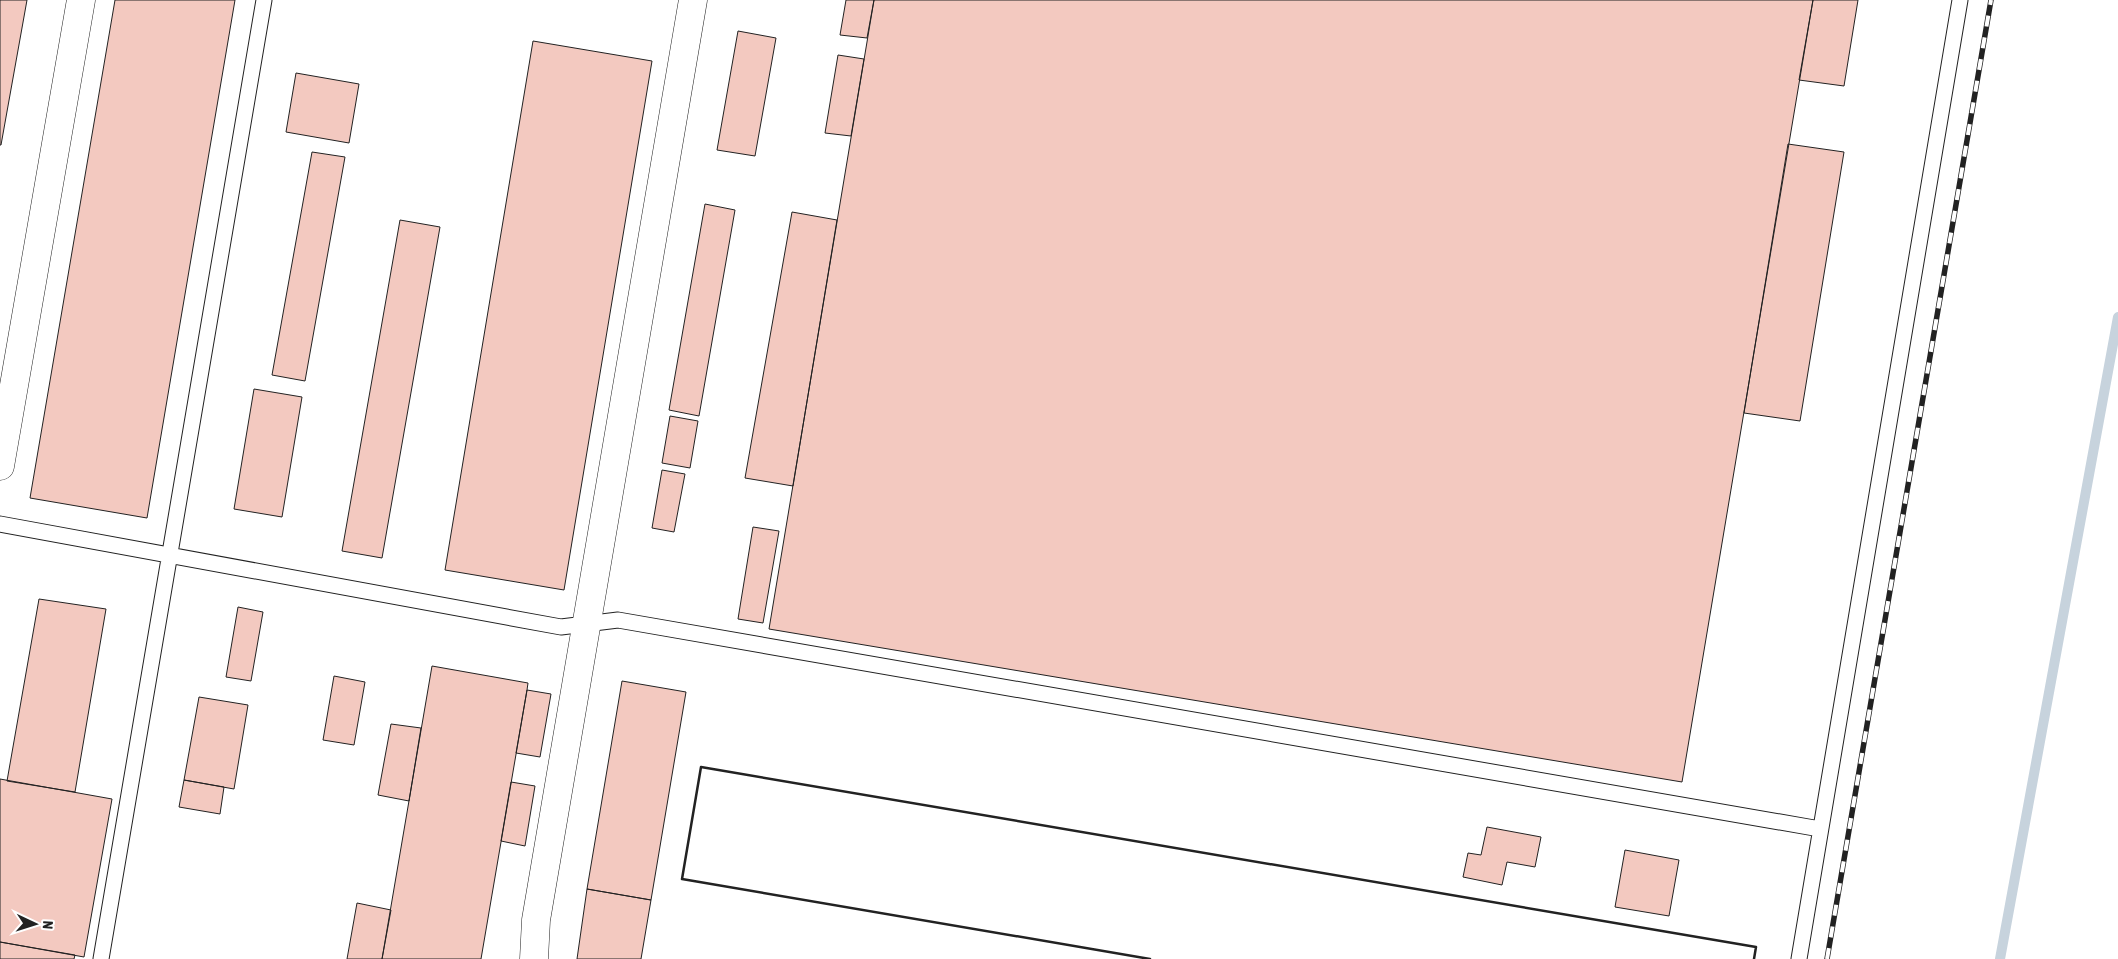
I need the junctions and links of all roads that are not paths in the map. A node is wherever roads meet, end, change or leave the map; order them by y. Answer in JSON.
{"nodes":[{"id":1,"x":80,"y":0,"type":"edge"},
{"id":2,"x":264,"y":0,"type":"edge"},
{"id":3,"x":693,"y":0,"type":"edge"},
{"id":4,"x":1960,"y":0,"type":"edge"},
{"id":5,"x":0,"y":466,"type":"edge"},
{"id":6,"x":0,"y":524,"type":"edge"},
{"id":7,"x":169,"y":555,"type":"junction"},
{"id":8,"x":586,"y":623,"type":"junction"},
{"id":9,"x":1820,"y":829,"type":"junction"},
{"id":10,"x":101,"y":959,"type":"edge"},
{"id":11,"x":534,"y":959,"type":"edge"},
{"id":12,"x":1799,"y":959,"type":"edge"}],
"edges":[{"from":1,"to":5,"type":"street"},
{"from":2,"to":7,"type":"lane"},
{"from":3,"to":8,"type":"street"},
{"from":4,"to":9,"type":"lane"},
{"from":6,"to":7,"type":"lane"},
{"from":7,"to":8,"type":"lane"},
{"from":7,"to":10,"type":"lane"},
{"from":8,"to":9,"type":"lane"},
{"from":8,"to":11,"type":"street"},
{"from":9,"to":12,"type":"lane"}]}
